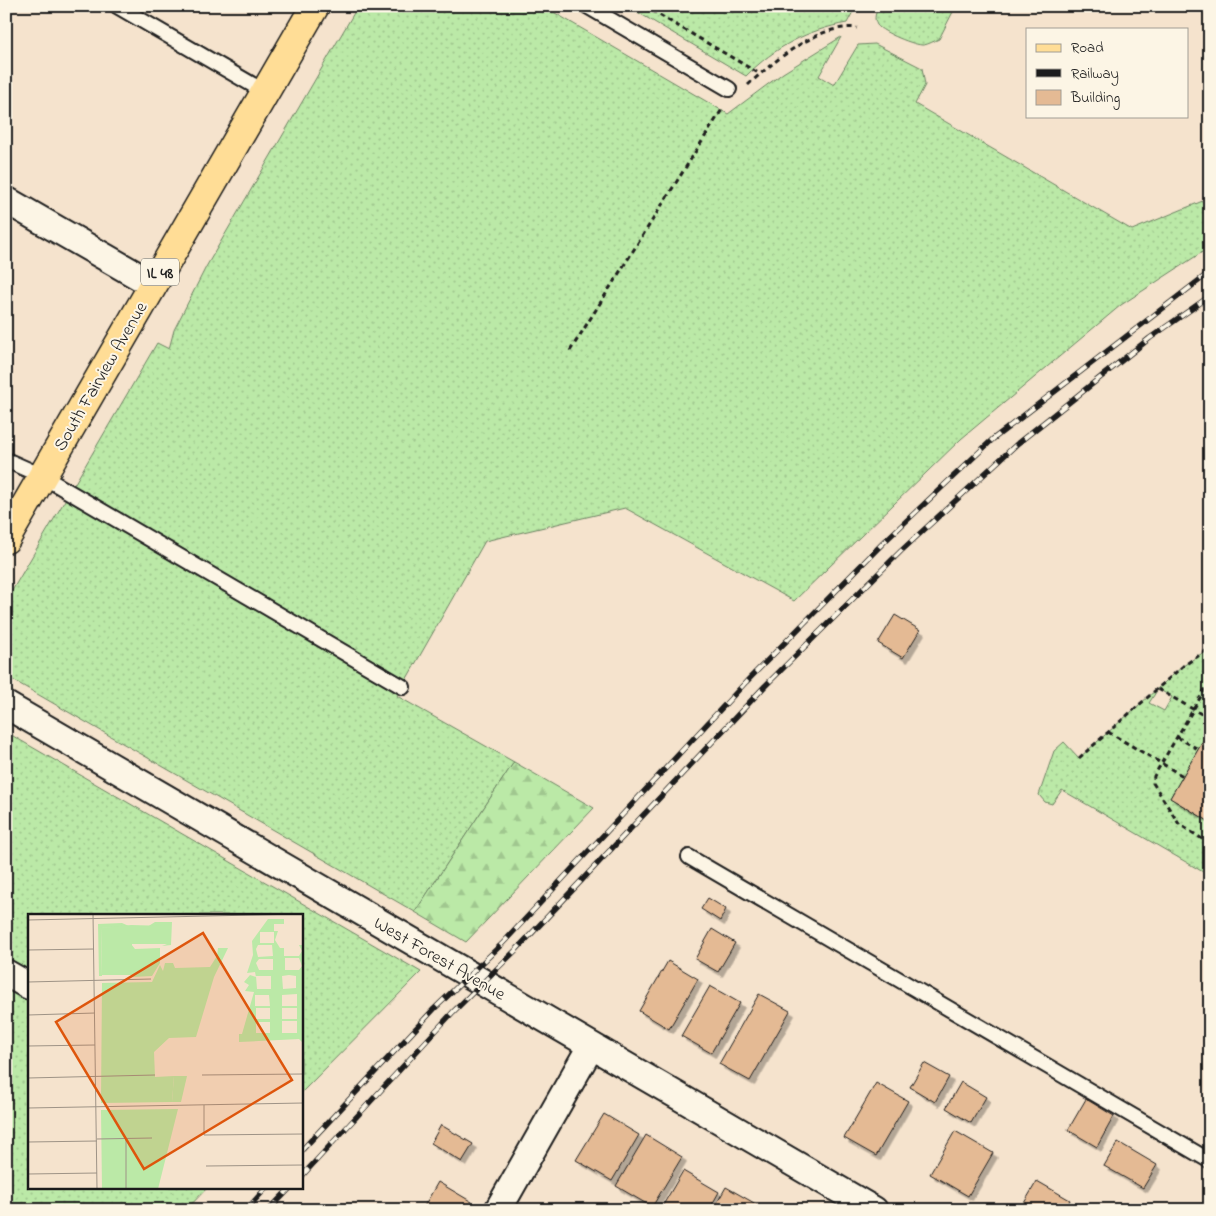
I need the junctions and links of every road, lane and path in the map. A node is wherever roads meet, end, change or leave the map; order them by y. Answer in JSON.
{"nodes":[{"id":1,"x":117,"y":6,"type":"edge"},
{"id":2,"x":315,"y":6,"type":"edge"},
{"id":3,"x":587,"y":6,"type":"edge"},
{"id":4,"x":644,"y":6,"type":"edge"},
{"id":5,"x":857,"y":28,"type":"dead end"},
{"id":6,"x":760,"y":74,"type":"junction"},
{"id":7,"x":745,"y":87,"type":"dead end"},
{"id":8,"x":729,"y":88,"type":"dead end"},
{"id":9,"x":265,"y":92,"type":"junction"},
{"id":10,"x":727,"y":104,"type":"dead end"},
{"id":11,"x":6,"y":200,"type":"edge"},
{"id":12,"x":152,"y":284,"type":"junction"},
{"id":13,"x":570,"y":350,"type":"dead end"},
{"id":14,"x":6,"y":460,"type":"edge"},
{"id":15,"x":42,"y":476,"type":"junction"},
{"id":16,"x":6,"y":539,"type":"edge"},
{"id":17,"x":1210,"y":648,"type":"edge"},
{"id":18,"x":1210,"y":681,"type":"edge"},
{"id":19,"x":403,"y":687,"type":"dead end"},
{"id":20,"x":1158,"y":688,"type":"junction"},
{"id":21,"x":6,"y":705,"type":"edge"},
{"id":22,"x":1193,"y":709,"type":"junction"},
{"id":23,"x":1210,"y":719,"type":"edge"},
{"id":24,"x":1108,"y":732,"type":"junction"},
{"id":25,"x":1177,"y":737,"type":"junction"},
{"id":26,"x":1198,"y":749,"type":"dead end"},
{"id":27,"x":1079,"y":758,"type":"dead end"},
{"id":28,"x":1162,"y":763,"type":"junction"},
{"id":29,"x":1183,"y":776,"type":"dead end"},
{"id":30,"x":1210,"y":844,"type":"edge"},
{"id":31,"x":689,"y":857,"type":"dead end"},
{"id":32,"x":6,"y":973,"type":"edge"},
{"id":33,"x":28,"y":985,"type":"edge"},
{"id":34,"x":591,"y":1046,"type":"junction"},
{"id":35,"x":1210,"y":1161,"type":"edge"},
{"id":36,"x":498,"y":1210,"type":"edge"},
{"id":37,"x":874,"y":1210,"type":"edge"}],
"edges":[{"from":1,"to":9,"type":"lane"},
{"from":2,"to":9,"type":"main road","name":"South Fairview Avenue","number":"IL 48"},
{"from":3,"to":8,"type":"lane"},
{"from":4,"to":6,"type":"path"},
{"from":5,"to":6,"type":"path"},
{"from":6,"to":7,"type":"path"},
{"from":9,"to":12,"type":"main road","name":"South Fairview Avenue","number":"IL 48"},
{"from":10,"to":13,"type":"path"},
{"from":11,"to":12,"type":"street"},
{"from":12,"to":15,"type":"main road","name":"South Fairview Avenue","number":"IL 48"},
{"from":14,"to":15,"type":"lane"},
{"from":15,"to":16,"type":"main road","name":"South Fairview Avenue","number":"IL 48"},
{"from":15,"to":19,"type":"lane"},
{"from":17,"to":20,"type":"path"},
{"from":18,"to":22,"type":"path"},
{"from":20,"to":22,"type":"path"},
{"from":20,"to":24,"type":"path"},
{"from":21,"to":34,"type":"street","name":"West Forest Avenue"},
{"from":22,"to":23,"type":"path"},
{"from":22,"to":25,"type":"path"},
{"from":24,"to":27,"type":"path"},
{"from":24,"to":28,"type":"path"},
{"from":25,"to":26,"type":"path"},
{"from":25,"to":28,"type":"path"},
{"from":28,"to":29,"type":"path"},
{"from":28,"to":30,"type":"path"},
{"from":31,"to":35,"type":"lane"},
{"from":32,"to":33,"type":"street"},
{"from":34,"to":36,"type":"street"},
{"from":34,"to":37,"type":"street","name":"West Forest Avenue"}]}
